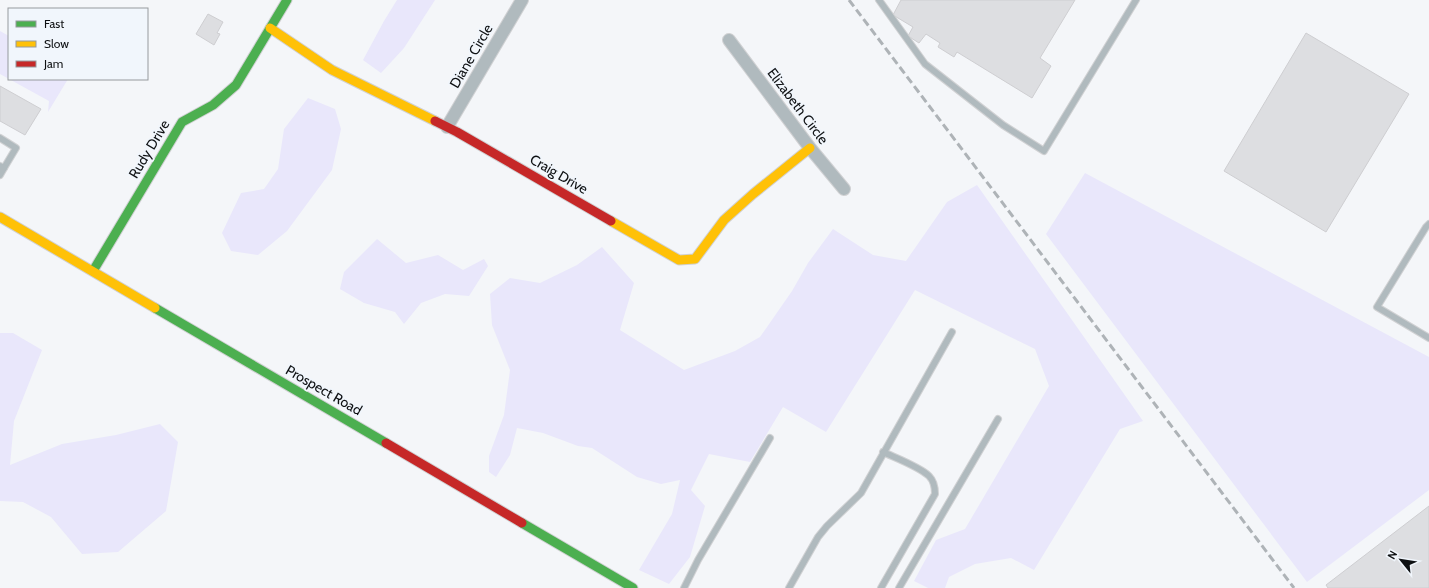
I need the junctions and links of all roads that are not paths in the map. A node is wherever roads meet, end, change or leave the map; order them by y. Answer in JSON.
{"nodes":[{"id":1,"x":287,"y":0,"type":"edge"},
{"id":2,"x":522,"y":0,"type":"edge"},
{"id":3,"x":879,"y":0,"type":"edge"},
{"id":4,"x":1136,"y":0,"type":"edge"},
{"id":5,"x":270,"y":28,"type":"junction"},
{"id":6,"x":729,"y":40,"type":"dead end"},
{"id":7,"x":447,"y":127,"type":"junction"},
{"id":8,"x":0,"y":138,"type":"edge"},
{"id":9,"x":810,"y":148,"type":"junction"},
{"id":10,"x":2,"y":167,"type":"edge"},
{"id":11,"x":0,"y":175,"type":"edge"},
{"id":12,"x":844,"y":190,"type":"dead end"},
{"id":13,"x":0,"y":217,"type":"edge"},
{"id":14,"x":1429,"y":224,"type":"edge"},
{"id":15,"x":93,"y":271,"type":"junction"},
{"id":16,"x":952,"y":332,"type":"dead end"},
{"id":17,"x":1429,"y":338,"type":"edge"},
{"id":18,"x":998,"y":419,"type":"dead end"},
{"id":19,"x":770,"y":438,"type":"dead end"},
{"id":20,"x":884,"y":452,"type":"junction"},
{"id":21,"x":633,"y":588,"type":"edge"},
{"id":22,"x":684,"y":588,"type":"edge"},
{"id":23,"x":788,"y":588,"type":"edge"},
{"id":24,"x":881,"y":588,"type":"edge"},
{"id":25,"x":899,"y":588,"type":"edge"}],
"edges":[{"from":1,"to":5,"type":"street","name":"Rudy Drive"},
{"from":2,"to":7,"type":"street","name":"Diane Circle"},
{"from":3,"to":4,"type":"lane"},
{"from":5,"to":7,"type":"street","name":"Craig Drive"},
{"from":5,"to":15,"type":"street","name":"Rudy Drive"},
{"from":6,"to":9,"type":"street","name":"Elizabeth Circle"},
{"from":7,"to":9,"type":"street","name":"Craig Drive"},
{"from":8,"to":10,"type":"lane"},
{"from":9,"to":12,"type":"street","name":"Elizabeth Circle"},
{"from":10,"to":11,"type":"lane"},
{"from":13,"to":15,"type":"street","name":"Prospect Road"},
{"from":14,"to":17,"type":"lane"},
{"from":15,"to":21,"type":"street","name":"Prospect Road"},
{"from":16,"to":20,"type":"lane"},
{"from":18,"to":25,"type":"lane"},
{"from":19,"to":22,"type":"lane"},
{"from":20,"to":23,"type":"lane"},
{"from":20,"to":24,"type":"lane"}]}
